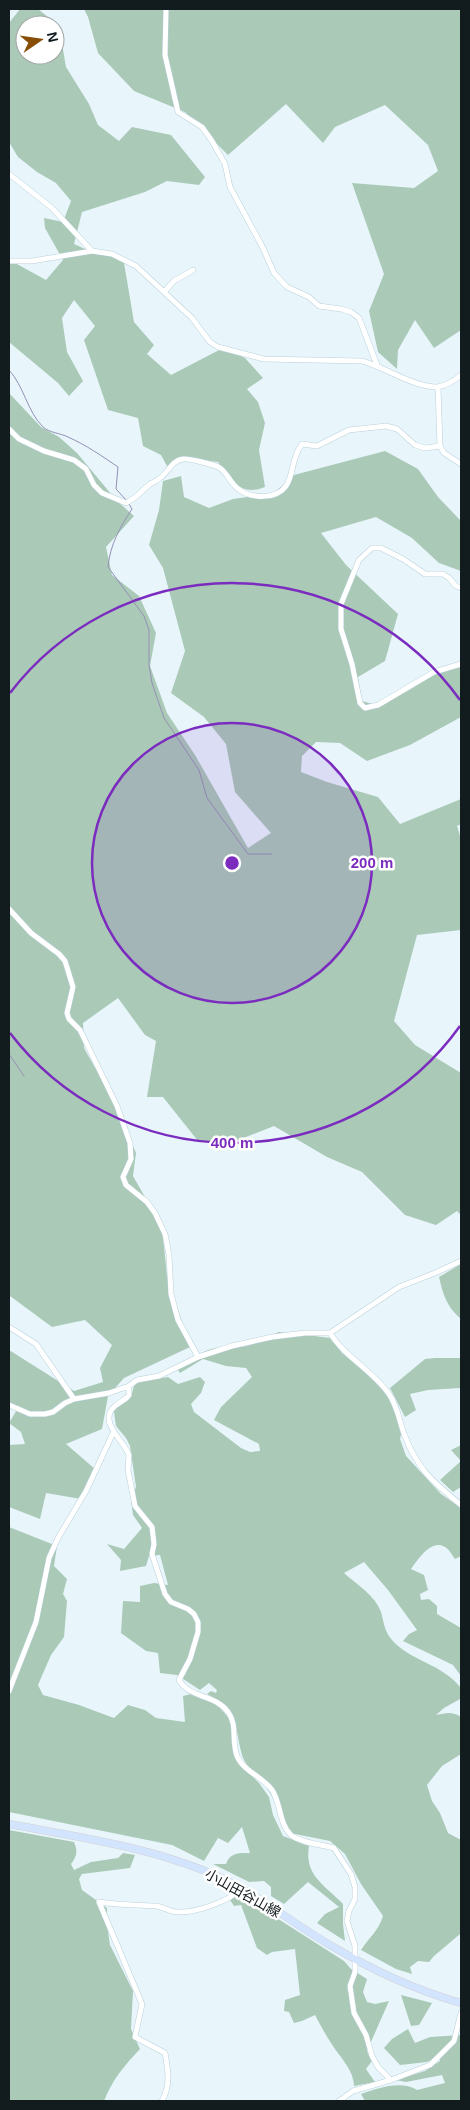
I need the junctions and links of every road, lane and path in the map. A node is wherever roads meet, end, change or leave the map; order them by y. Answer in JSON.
{"nodes":[{"id":1,"x":166,"y":9,"type":"edge"},
{"id":2,"x":9,"y":174,"type":"edge"},
{"id":3,"x":92,"y":251,"type":"junction"},
{"id":4,"x":9,"y":261,"type":"edge"},
{"id":5,"x":193,"y":270,"type":"dead end"},
{"id":6,"x":164,"y":292,"type":"junction"},
{"id":7,"x":377,"y":365,"type":"junction"},
{"id":8,"x":461,"y":375,"type":"edge"},
{"id":9,"x":438,"y":387,"type":"junction"},
{"id":10,"x":9,"y":429,"type":"edge"},
{"id":11,"x":440,"y":446,"type":"junction"},
{"id":12,"x":461,"y":464,"type":"edge"},
{"id":13,"x":461,"y":588,"type":"edge"},
{"id":14,"x":461,"y":664,"type":"edge"},
{"id":15,"x":9,"y":909,"type":"edge"},
{"id":16,"x":461,"y":1260,"type":"edge"},
{"id":17,"x":9,"y":1326,"type":"edge"},
{"id":18,"x":330,"y":1333,"type":"junction"},
{"id":19,"x":198,"y":1357,"type":"junction"},
{"id":20,"x":129,"y":1386,"type":"junction"},
{"id":21,"x":74,"y":1399,"type":"junction"},
{"id":22,"x":9,"y":1405,"type":"edge"},
{"id":23,"x":113,"y":1433,"type":"junction"},
{"id":24,"x":461,"y":1505,"type":"edge"},
{"id":25,"x":9,"y":1691,"type":"edge"},
{"id":26,"x":9,"y":1824,"type":"edge"},
{"id":27,"x":241,"y":1888,"type":"junction"},
{"id":28,"x":354,"y":1959,"type":"junction"},
{"id":29,"x":461,"y":2003,"type":"edge"},
{"id":30,"x":461,"y":2013,"type":"edge"},
{"id":31,"x":461,"y":2040,"type":"edge"},
{"id":32,"x":454,"y":2041,"type":"junction"},
{"id":33,"x":391,"y":2080,"type":"junction"},
{"id":34,"x":162,"y":2101,"type":"edge"},
{"id":35,"x":339,"y":2101,"type":"edge"}],
"edges":[{"from":1,"to":7,"type":"street"},
{"from":2,"to":3,"type":"street"},
{"from":3,"to":4,"type":"street"},
{"from":3,"to":6,"type":"street"},
{"from":5,"to":6,"type":"street"},
{"from":6,"to":7,"type":"street"},
{"from":7,"to":9,"type":"street"},
{"from":8,"to":9,"type":"street"},
{"from":9,"to":11,"type":"street"},
{"from":10,"to":11,"type":"street"},
{"from":11,"to":12,"type":"street"},
{"from":13,"to":14,"type":"street"},
{"from":15,"to":19,"type":"street"},
{"from":16,"to":18,"type":"street"},
{"from":17,"to":21,"type":"street"},
{"from":18,"to":19,"type":"street"},
{"from":18,"to":24,"type":"street"},
{"from":19,"to":20,"type":"street"},
{"from":20,"to":21,"type":"street"},
{"from":20,"to":23,"type":"street"},
{"from":21,"to":22,"type":"street"},
{"from":23,"to":25,"type":"street"},
{"from":23,"to":28,"type":"street"},
{"from":26,"to":27,"type":"main road","name":"小山田谷山線"},
{"from":27,"to":28,"type":"main road","name":"小山田谷山線"},
{"from":27,"to":34,"type":"street"},
{"from":28,"to":29,"type":"main road","name":"小山田谷山線"},
{"from":28,"to":33,"type":"street"},
{"from":30,"to":32,"type":"street"},
{"from":31,"to":32,"type":"street"},
{"from":32,"to":33,"type":"street"},
{"from":33,"to":35,"type":"street"}]}
